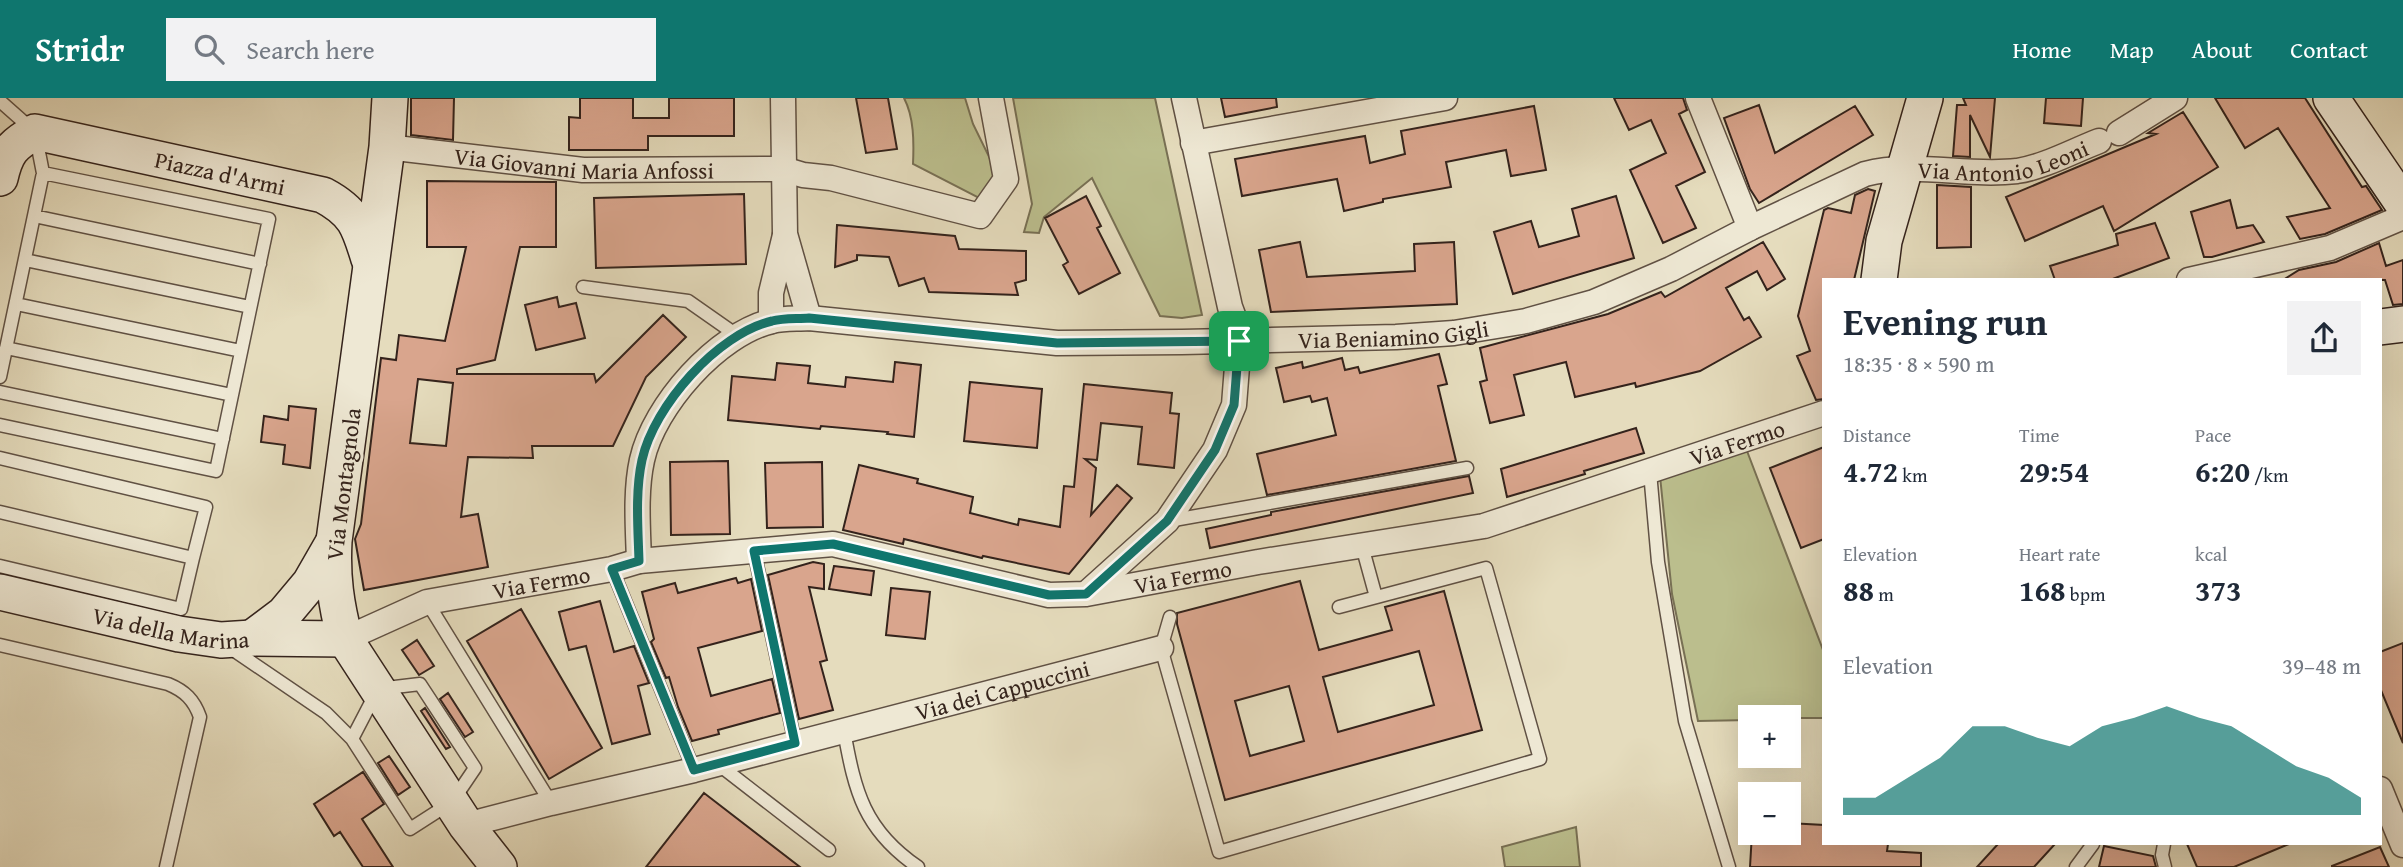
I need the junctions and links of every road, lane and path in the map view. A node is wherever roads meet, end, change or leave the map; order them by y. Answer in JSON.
{"nodes":[{"id":1,"x":374,"y":98,"type":"edge"},
{"id":2,"x":390,"y":98,"type":"edge"},
{"id":3,"x":783,"y":98,"type":"edge"},
{"id":4,"x":991,"y":98,"type":"edge"},
{"id":5,"x":1184,"y":98,"type":"edge"},
{"id":6,"x":1445,"y":98,"type":"edge"},
{"id":7,"x":1698,"y":98,"type":"edge"},
{"id":8,"x":1925,"y":98,"type":"edge"},
{"id":9,"x":2175,"y":98,"type":"edge"},
{"id":10,"x":2331,"y":98,"type":"edge"},
{"id":11,"x":0,"y":101,"type":"edge"},
{"id":12,"x":0,"y":125,"type":"edge"},
{"id":13,"x":35,"y":132,"type":"junction"},
{"id":14,"x":1193,"y":143,"type":"junction"},
{"id":15,"x":387,"y":147,"type":"junction"},
{"id":16,"x":1905,"y":168,"type":"junction"},
{"id":17,"x":783,"y":169,"type":"junction"},
{"id":18,"x":43,"y":173,"type":"junction"},
{"id":19,"x":0,"y":178,"type":"edge"},
{"id":20,"x":323,"y":195,"type":"junction"},
{"id":21,"x":2403,"y":204,"type":"edge"},
{"id":22,"x":34,"y":216,"type":"junction"},
{"id":23,"x":2403,"y":217,"type":"edge"},
{"id":24,"x":1750,"y":229,"type":"junction"},
{"id":25,"x":785,"y":234,"type":"junction"},
{"id":26,"x":25,"y":260,"type":"junction"},
{"id":27,"x":370,"y":262,"type":"junction"},
{"id":28,"x":260,"y":264,"type":"junction"},
{"id":29,"x":1879,"y":278,"type":"edge"},
{"id":30,"x":2198,"y":278,"type":"edge"},
{"id":31,"x":583,"y":287,"type":"dead end"},
{"id":32,"x":16,"y":304,"type":"junction"},
{"id":33,"x":250,"y":307,"type":"junction"},
{"id":34,"x":809,"y":318,"type":"junction"},
{"id":35,"x":771,"y":321,"type":"junction"},
{"id":36,"x":2403,"y":324,"type":"edge"},
{"id":37,"x":2382,"y":327,"type":"edge"},
{"id":38,"x":738,"y":336,"type":"junction"},
{"id":39,"x":1239,"y":341,"type":"junction"},
{"id":40,"x":6,"y":348,"type":"junction"},
{"id":41,"x":241,"y":351,"type":"junction"},
{"id":42,"x":0,"y":377,"type":"edge"},
{"id":43,"x":0,"y":392,"type":"edge"},
{"id":44,"x":232,"y":395,"type":"junction"},
{"id":45,"x":1822,"y":414,"type":"edge"},
{"id":46,"x":0,"y":425,"type":"edge"},
{"id":47,"x":223,"y":439,"type":"junction"},
{"id":48,"x":0,"y":458,"type":"edge"},
{"id":49,"x":1467,"y":468,"type":"dead end"},
{"id":50,"x":1650,"y":472,"type":"junction"},
{"id":51,"x":0,"y":512,"type":"edge"},
{"id":52,"x":1167,"y":521,"type":"junction"},
{"id":53,"x":334,"y":541,"type":"junction"},
{"id":54,"x":1362,"y":547,"type":"junction"},
{"id":55,"x":754,"y":551,"type":"junction"},
{"id":56,"x":193,"y":558,"type":"junction"},
{"id":57,"x":639,"y":561,"type":"junction"},
{"id":58,"x":0,"y":566,"type":"edge"},
{"id":59,"x":612,"y":569,"type":"junction"},
{"id":60,"x":0,"y":592,"type":"edge"},
{"id":61,"x":1086,"y":594,"type":"junction"},
{"id":62,"x":1376,"y":597,"type":"junction"},
{"id":63,"x":427,"y":602,"type":"junction"},
{"id":64,"x":1339,"y":607,"type":"dead end"},
{"id":65,"x":181,"y":609,"type":"junction"},
{"id":66,"x":1170,"y":617,"type":"dead end"},
{"id":67,"x":224,"y":635,"type":"junction"},
{"id":68,"x":345,"y":639,"type":"junction"},
{"id":69,"x":0,"y":645,"type":"edge"},
{"id":70,"x":1161,"y":648,"type":"junction"},
{"id":71,"x":378,"y":689,"type":"junction"},
{"id":72,"x":844,"y":732,"type":"junction"},
{"id":73,"x":352,"y":739,"type":"junction"},
{"id":74,"x":795,"y":743,"type":"junction"},
{"id":75,"x":706,"y":767,"type":"junction"},
{"id":76,"x":2382,"y":793,"type":"edge"},
{"id":77,"x":551,"y":803,"type":"junction"},
{"id":78,"x":459,"y":814,"type":"junction"},
{"id":79,"x":2401,"y":835,"type":"edge"},
{"id":80,"x":2092,"y":845,"type":"edge"},
{"id":81,"x":829,"y":850,"type":"dead end"},
{"id":82,"x":166,"y":867,"type":"edge"},
{"id":83,"x":499,"y":867,"type":"edge"},
{"id":84,"x":918,"y":867,"type":"edge"},
{"id":85,"x":1729,"y":867,"type":"edge"},
{"id":86,"x":2076,"y":867,"type":"edge"}],
"edges":[{"from":1,"to":20,"type":"main road"},
{"from":2,"to":15,"type":"main road","name":"Via Montagnola"},
{"from":3,"to":17,"type":"street"},
{"from":4,"to":17,"type":"street","name":"Via Giovanni Maria Anfossi"},
{"from":5,"to":14,"type":"street"},
{"from":6,"to":14,"type":"street"},
{"from":7,"to":24,"type":"street"},
{"from":8,"to":16,"type":"main road"},
{"from":9,"to":16,"type":"street","name":"Via Antonio Leoni"},
{"from":10,"to":21,"type":"main road"},
{"from":11,"to":13,"type":"lane","name":"Piazza d'Armi"},
{"from":12,"to":13,"type":"main road","name":"Piazza d'Armi"},
{"from":13,"to":18,"type":"lane"},
{"from":13,"to":19,"type":"main road"},
{"from":13,"to":20,"type":"main road","name":"Piazza d'Armi"},
{"from":14,"to":39,"type":"street"},
{"from":15,"to":17,"type":"street","name":"Via Giovanni Maria Anfossi"},
{"from":15,"to":27,"type":"main road","name":"Via Montagnola"},
{"from":16,"to":24,"type":"street","name":"Via Beniamino Gigli"},
{"from":16,"to":29,"type":"main road"},
{"from":17,"to":25,"type":"street"},
{"from":18,"to":22,"type":"lane"},
{"from":18,"to":28,"type":"lane"},
{"from":20,"to":27,"type":"main road","name":"Piazza d'Armi"},
{"from":22,"to":26,"type":"lane"},
{"from":22,"to":28,"type":"lane"},
{"from":23,"to":30,"type":"street"},
{"from":24,"to":39,"type":"street","name":"Via Beniamino Gigli"},
{"from":25,"to":34,"type":"street"},
{"from":25,"to":35,"type":"street"},
{"from":26,"to":32,"type":"lane"},
{"from":26,"to":33,"type":"lane"},
{"from":27,"to":53,"type":"main road","name":"Via Montagnola"},
{"from":28,"to":33,"type":"lane"},
{"from":31,"to":38,"type":"lane"},
{"from":32,"to":40,"type":"lane"},
{"from":32,"to":41,"type":"lane"},
{"from":33,"to":41,"type":"lane"},
{"from":34,"to":35,"type":"street","name":"Via Beniamino Gigli"},
{"from":34,"to":39,"type":"street","name":"Via Beniamino Gigli"},
{"from":35,"to":38,"type":"street","name":"Via Beniamino Gigli"},
{"from":36,"to":37,"type":"main road"},
{"from":38,"to":57,"type":"street","name":"Via Beniamino Gigli"},
{"from":39,"to":52,"type":"street"},
{"from":40,"to":42,"type":"lane"},
{"from":40,"to":44,"type":"lane"},
{"from":41,"to":44,"type":"lane"},
{"from":43,"to":47,"type":"lane"},
{"from":44,"to":47,"type":"lane"},
{"from":45,"to":50,"type":"street","name":"Via Fermo"},
{"from":46,"to":47,"type":"lane"},
{"from":48,"to":56,"type":"lane"},
{"from":49,"to":52,"type":"lane"},
{"from":50,"to":54,"type":"street","name":"Via Fermo"},
{"from":50,"to":85,"type":"lane"},
{"from":51,"to":56,"type":"lane"},
{"from":52,"to":61,"type":"street"},
{"from":53,"to":67,"type":"main road"},
{"from":53,"to":68,"type":"main road","name":"Via Montagnola"},
{"from":54,"to":61,"type":"street","name":"Via Fermo"},
{"from":54,"to":62,"type":"lane"},
{"from":55,"to":57,"type":"street","name":"Via Fermo"},
{"from":55,"to":61,"type":"street","name":"Via Fermo"},
{"from":55,"to":74,"type":"lane"},
{"from":56,"to":65,"type":"lane"},
{"from":57,"to":59,"type":"street","name":"Via Fermo"},
{"from":58,"to":65,"type":"lane"},
{"from":59,"to":63,"type":"street","name":"Via Fermo"},
{"from":59,"to":75,"type":"lane"},
{"from":60,"to":67,"type":"main road","name":"Via della Marina"},
{"from":62,"to":64,"type":"lane"},
{"from":62,"to":70,"type":"lane"},
{"from":63,"to":68,"type":"street","name":"Via Fermo"},
{"from":63,"to":77,"type":"lane"},
{"from":65,"to":67,"type":"lane"},
{"from":66,"to":70,"type":"lane"},
{"from":67,"to":68,"type":"main road","name":"Via della Marina"},
{"from":67,"to":73,"type":"lane"},
{"from":68,"to":71,"type":"main road","name":"Via Montagnola"},
{"from":69,"to":82,"type":"lane"},
{"from":70,"to":72,"type":"street","name":"Via dei Cappuccini"},
{"from":71,"to":73,"type":"lane"},
{"from":71,"to":78,"type":"main road","name":"Via Montagnola"},
{"from":72,"to":74,"type":"street","name":"Via dei Cappuccini"},
{"from":72,"to":84,"type":"lane"},
{"from":73,"to":78,"type":"lane"},
{"from":74,"to":75,"type":"street","name":"Via dei Cappuccini"},
{"from":75,"to":77,"type":"street","name":"Via dei Cappuccini"},
{"from":75,"to":81,"type":"lane"},
{"from":76,"to":79,"type":"street"},
{"from":77,"to":78,"type":"street","name":"Via dei Cappuccini"},
{"from":78,"to":83,"type":"main road","name":"Via Montagnola"},
{"from":80,"to":86,"type":"lane"}]}
